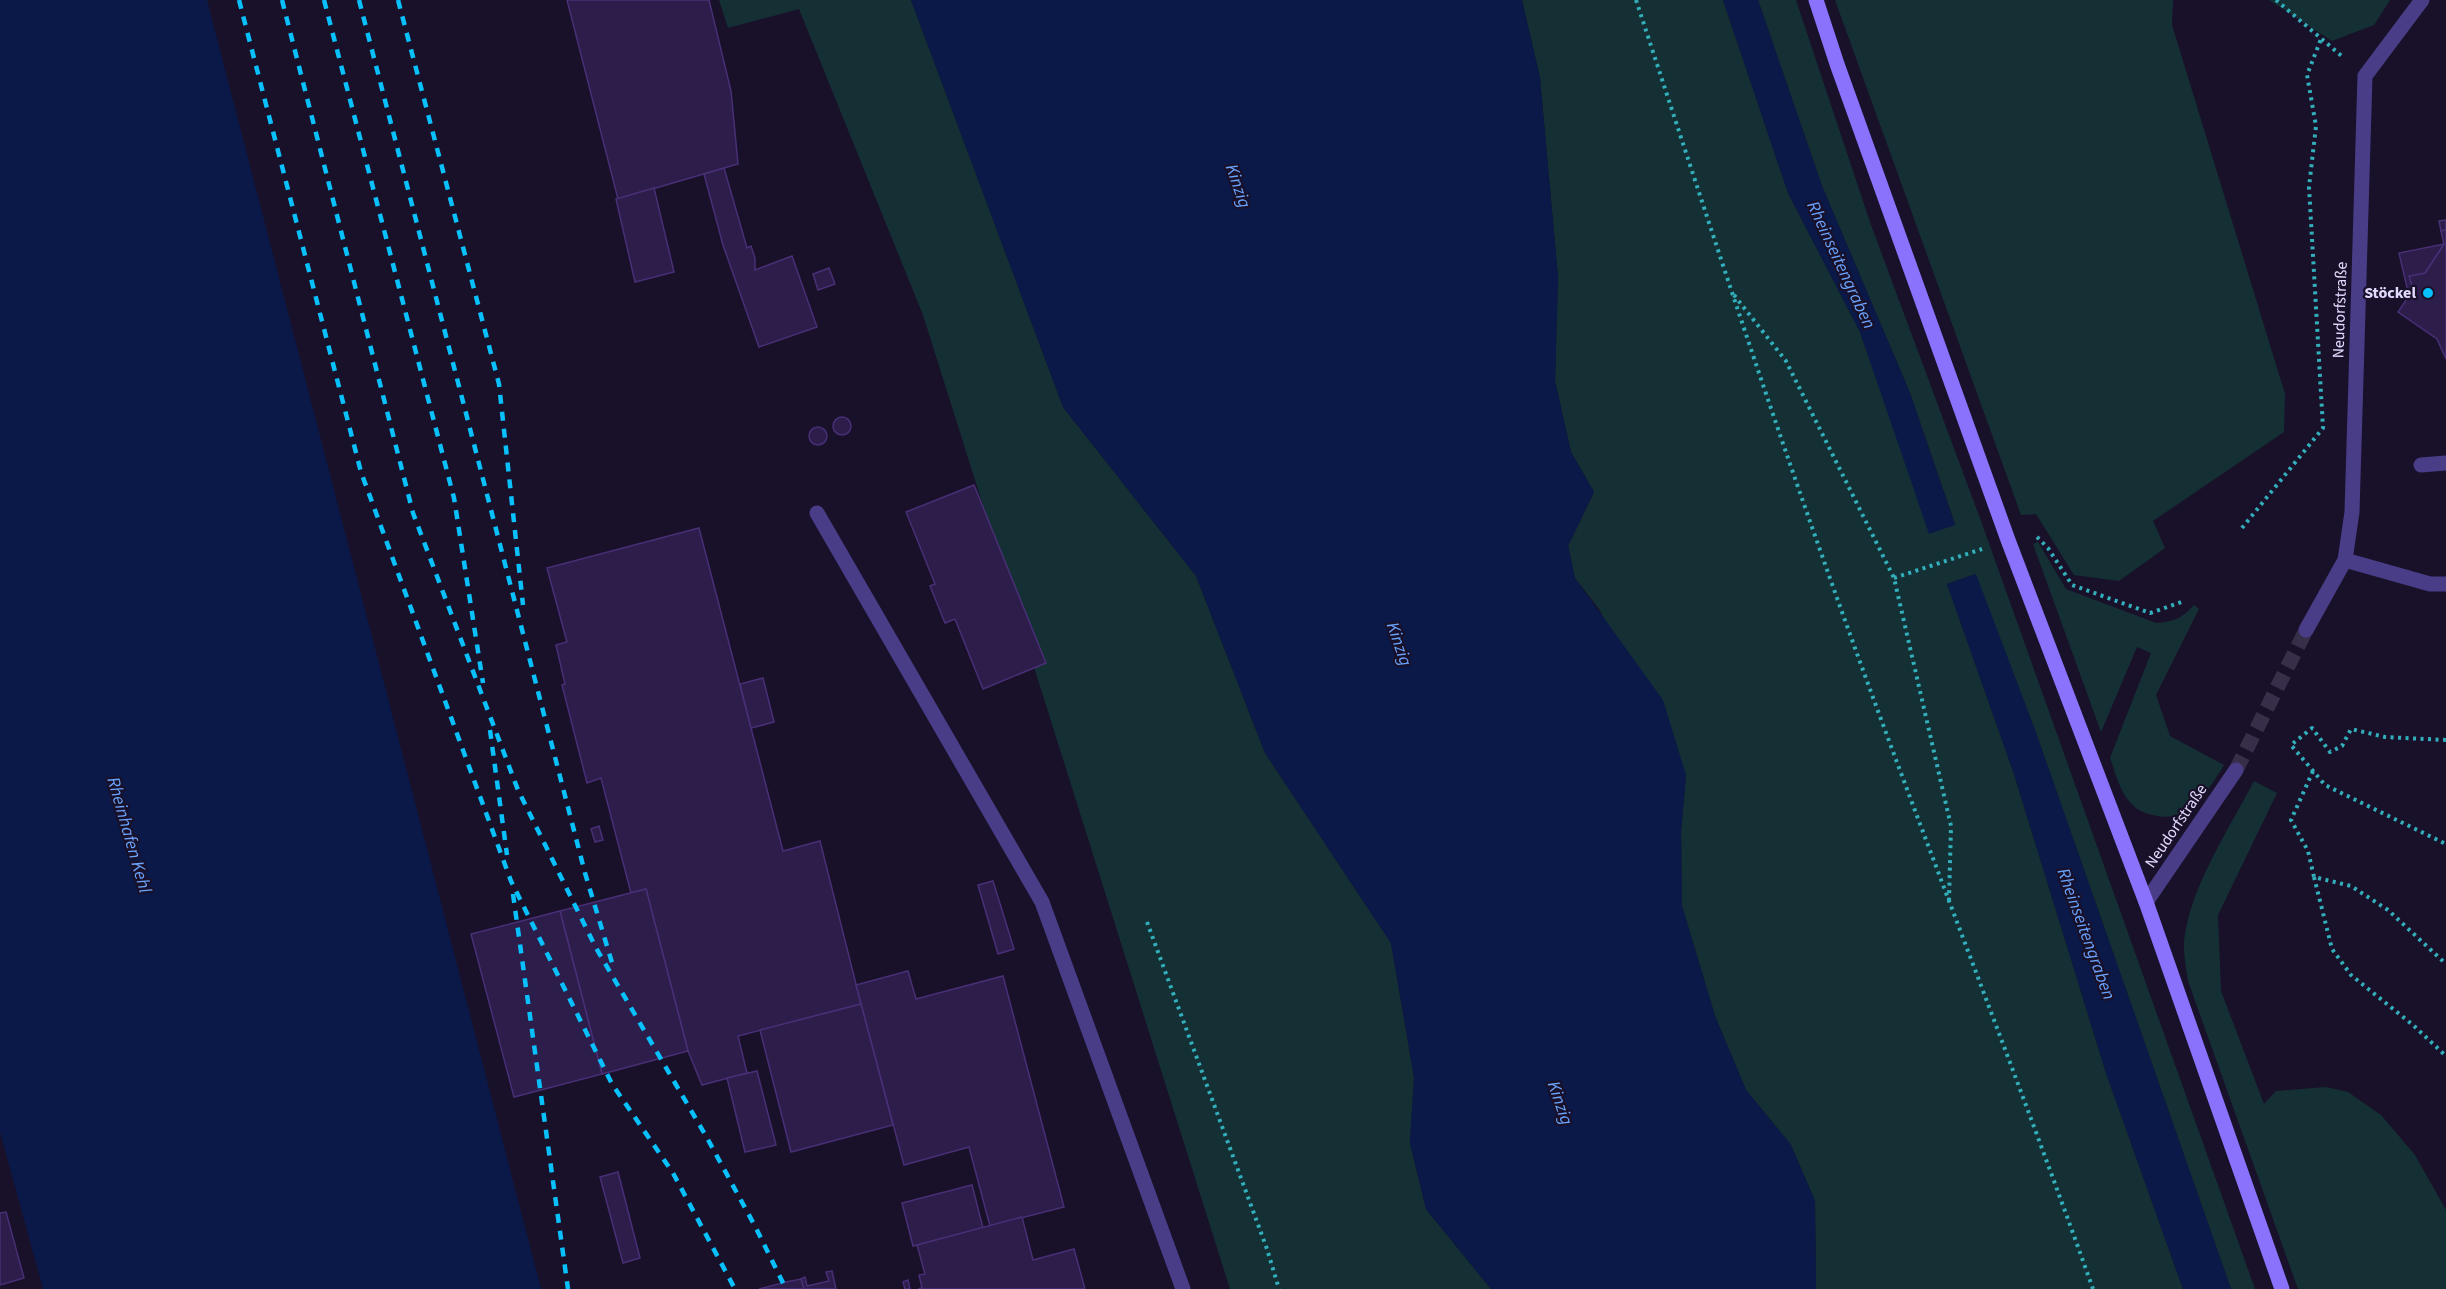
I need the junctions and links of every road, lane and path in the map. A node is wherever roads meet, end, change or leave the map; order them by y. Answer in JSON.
{"nodes":[{"id":1,"x":1636,"y":0,"type":"edge"},
{"id":2,"x":1816,"y":0,"type":"edge"},
{"id":3,"x":2276,"y":0,"type":"edge"},
{"id":4,"x":2422,"y":0,"type":"edge"},
{"id":5,"x":1732,"y":292,"type":"junction"},
{"id":6,"x":2446,"y":463,"type":"edge"},
{"id":7,"x":2421,"y":465,"type":"dead end"},
{"id":8,"x":817,"y":513,"type":"dead end"},
{"id":9,"x":2242,"y":528,"type":"dead end"},
{"id":10,"x":2008,"y":540,"type":"junction"},
{"id":11,"x":2345,"y":560,"type":"junction"},
{"id":12,"x":1894,"y":578,"type":"junction"},
{"id":13,"x":2446,"y":584,"type":"edge"},
{"id":14,"x":2184,"y":601,"type":"dead end"},
{"id":15,"x":2306,"y":630,"type":"tunnel mouth"},
{"id":16,"x":2446,"y":740,"type":"edge"},
{"id":17,"x":2236,"y":770,"type":"tunnel mouth"},
{"id":18,"x":2313,"y":771,"type":"junction"},
{"id":19,"x":2446,"y":843,"type":"edge"},
{"id":20,"x":2314,"y":877,"type":"junction"},
{"id":21,"x":2146,"y":902,"type":"junction"},
{"id":22,"x":1949,"y":904,"type":"junction"},
{"id":23,"x":1147,"y":922,"type":"dead end"},
{"id":24,"x":2446,"y":964,"type":"edge"},
{"id":25,"x":2446,"y":1056,"type":"edge"},
{"id":26,"x":1182,"y":1289,"type":"edge"},
{"id":27,"x":1279,"y":1289,"type":"edge"},
{"id":28,"x":2093,"y":1289,"type":"edge"},
{"id":29,"x":2282,"y":1289,"type":"edge"}],
"edges":[{"from":1,"to":5,"type":"path"},
{"from":2,"to":10,"type":"street"},
{"from":3,"to":9,"type":"path"},
{"from":4,"to":11,"type":"street","name":"Neudorfstraße"},
{"from":5,"to":12,"type":"path"},
{"from":5,"to":22,"type":"path"},
{"from":6,"to":7,"type":"street"},
{"from":8,"to":26,"type":"street"},
{"from":10,"to":12,"type":"path"},
{"from":10,"to":14,"type":"path"},
{"from":10,"to":21,"type":"street"},
{"from":11,"to":13,"type":"street"},
{"from":11,"to":15,"type":"street","name":"Neudorfstraße"},
{"from":12,"to":22,"type":"path"},
{"from":16,"to":18,"type":"path"},
{"from":17,"to":21,"type":"street","name":"Neudorfstraße"},
{"from":18,"to":19,"type":"path"},
{"from":18,"to":20,"type":"path"},
{"from":20,"to":24,"type":"path"},
{"from":20,"to":25,"type":"path"},
{"from":21,"to":29,"type":"street"},
{"from":22,"to":28,"type":"path"},
{"from":23,"to":27,"type":"path"}]}
